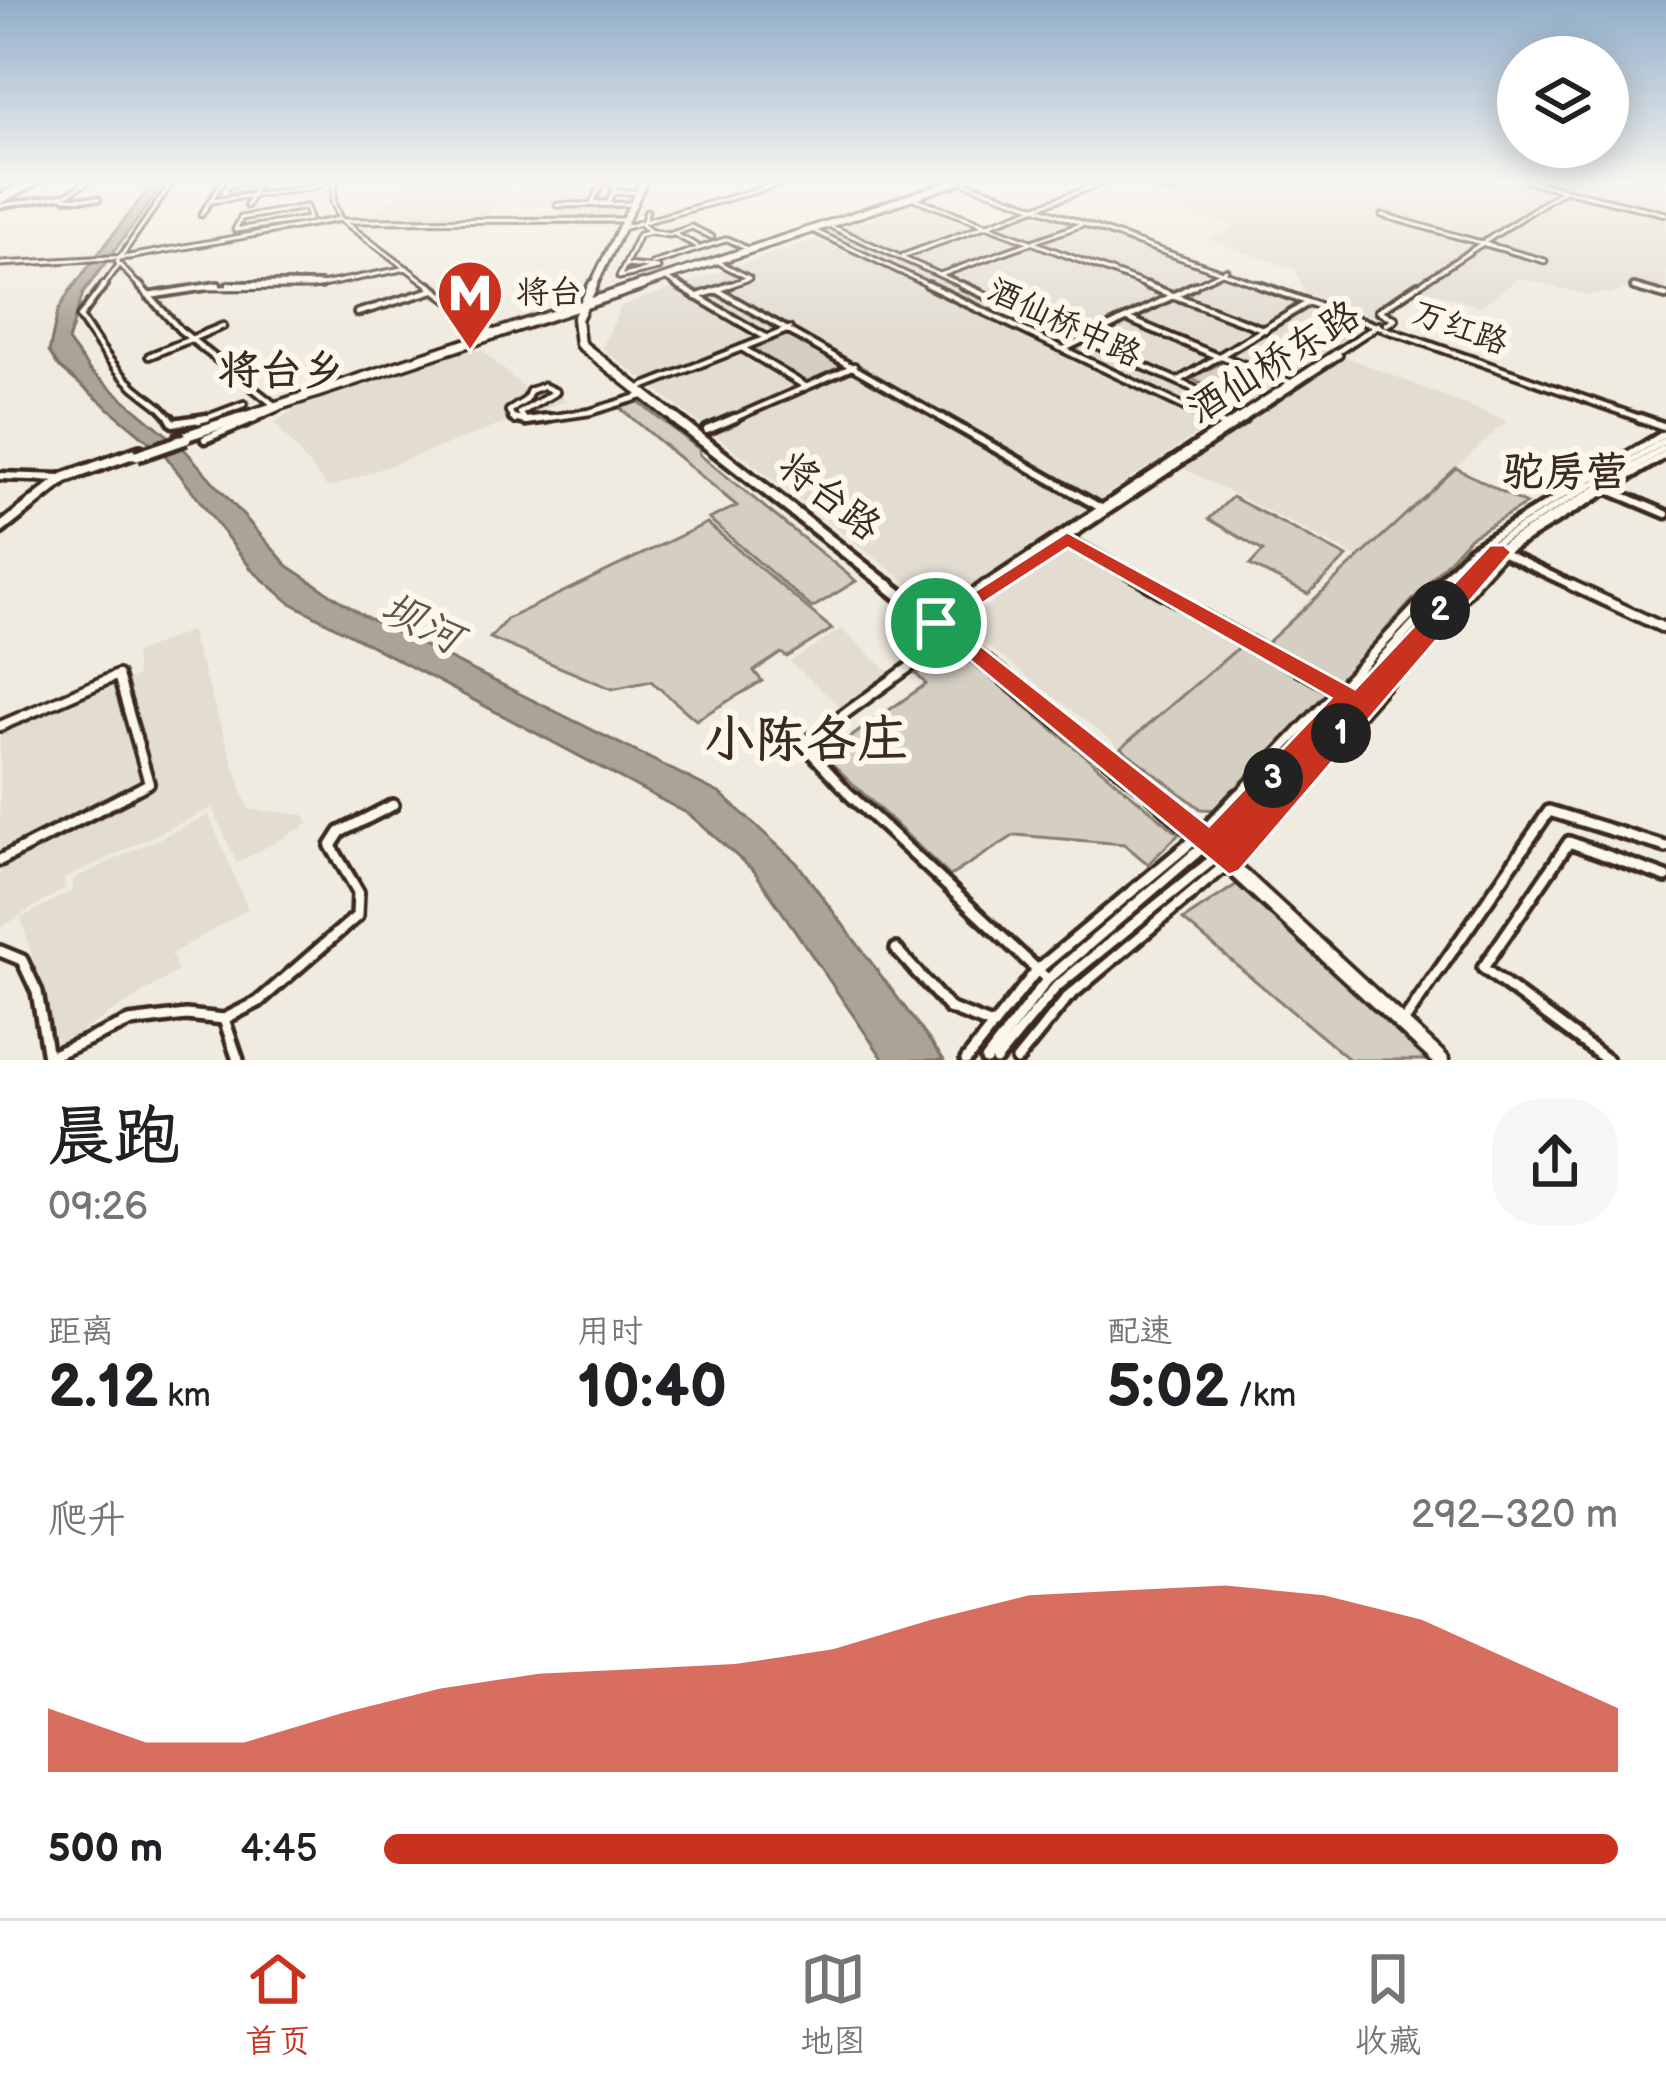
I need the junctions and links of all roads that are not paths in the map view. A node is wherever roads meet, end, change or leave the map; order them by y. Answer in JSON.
{"nodes":[{"id":1,"x":139,"y":230,"type":"edge"},
{"id":2,"x":268,"y":230,"type":"edge"},
{"id":3,"x":355,"y":230,"type":"edge"},
{"id":4,"x":620,"y":230,"type":"edge"},
{"id":5,"x":683,"y":230,"type":"edge"},
{"id":6,"x":699,"y":230,"type":"edge"},
{"id":7,"x":840,"y":230,"type":"edge"},
{"id":8,"x":975,"y":230,"type":"edge"},
{"id":9,"x":1000,"y":230,"type":"edge"},
{"id":10,"x":1062,"y":230,"type":"edge"},
{"id":11,"x":1103,"y":230,"type":"edge"},
{"id":12,"x":1107,"y":230,"type":"edge"},
{"id":13,"x":1436,"y":230,"type":"edge"},
{"id":14,"x":1504,"y":230,"type":"edge"},
{"id":15,"x":814,"y":231,"type":"junction"},
{"id":16,"x":651,"y":232,"type":"joint"},
{"id":17,"x":674,"y":234,"type":"junction"},
{"id":18,"x":712,"y":237,"type":"dead end"},
{"id":19,"x":1027,"y":241,"type":"junction"},
{"id":20,"x":1484,"y":244,"type":"junction"},
{"id":21,"x":699,"y":248,"type":"junction"},
{"id":22,"x":749,"y":250,"type":"junction"},
{"id":23,"x":900,"y":257,"type":"junction"},
{"id":24,"x":117,"y":262,"type":"junction"},
{"id":25,"x":1545,"y":262,"type":"dead end"},
{"id":26,"x":0,"y":263,"type":"edge"},
{"id":27,"x":720,"y":263,"type":"junction"},
{"id":28,"x":623,"y":266,"type":"junction"},
{"id":29,"x":654,"y":266,"type":"junction"},
{"id":30,"x":407,"y":268,"type":"junction"},
{"id":31,"x":1224,"y":272,"type":"junction"},
{"id":32,"x":940,"y":275,"type":"junction"},
{"id":33,"x":207,"y":277,"type":"dead end"},
{"id":34,"x":668,"y":280,"type":"junction"},
{"id":35,"x":206,"y":287,"type":"junction"},
{"id":36,"x":1634,"y":287,"type":"dead end"},
{"id":37,"x":434,"y":290,"type":"junction"},
{"id":38,"x":717,"y":290,"type":"junction"},
{"id":39,"x":1174,"y":295,"type":"junction"},
{"id":40,"x":148,"y":296,"type":"junction"},
{"id":41,"x":1666,"y":296,"type":"edge"},
{"id":42,"x":696,"y":297,"type":"junction"},
{"id":43,"x":740,"y":303,"type":"junction"},
{"id":44,"x":1306,"y":304,"type":"dead end"},
{"id":45,"x":583,"y":306,"type":"junction"},
{"id":46,"x":719,"y":310,"type":"junction"},
{"id":47,"x":357,"y":313,"type":"dead end"},
{"id":48,"x":1127,"y":319,"type":"junction"},
{"id":49,"x":1383,"y":325,"type":"junction"},
{"id":50,"x":223,"y":326,"type":"dead end"},
{"id":51,"x":789,"y":329,"type":"junction"},
{"id":52,"x":1265,"y":329,"type":"junction"},
{"id":53,"x":496,"y":334,"type":"junction"},
{"id":54,"x":767,"y":338,"type":"junction"},
{"id":55,"x":192,"y":339,"type":"junction"},
{"id":56,"x":1085,"y":339,"type":"junction"},
{"id":57,"x":742,"y":348,"type":"junction"},
{"id":58,"x":1064,"y":349,"type":"junction"},
{"id":59,"x":149,"y":356,"type":"dead end"},
{"id":60,"x":1220,"y":357,"type":"junction"},
{"id":61,"x":854,"y":366,"type":"junction"},
{"id":62,"x":1178,"y":381,"type":"junction"},
{"id":63,"x":1293,"y":383,"type":"junction"},
{"id":64,"x":805,"y":386,"type":"junction"},
{"id":65,"x":641,"y":392,"type":"junction"},
{"id":66,"x":244,"y":404,"type":"dead end"},
{"id":67,"x":278,"y":406,"type":"junction"},
{"id":68,"x":1235,"y":407,"type":"dead end"},
{"id":69,"x":526,"y":421,"type":"junction"},
{"id":70,"x":1228,"y":427,"type":"junction"},
{"id":71,"x":707,"y":430,"type":"dead end"},
{"id":72,"x":199,"y":431,"type":"junction"},
{"id":73,"x":1666,"y":437,"type":"edge"},
{"id":74,"x":185,"y":438,"type":"junction"},
{"id":75,"x":0,"y":476,"type":"edge"},
{"id":76,"x":64,"y":478,"type":"junction"},
{"id":77,"x":1604,"y":488,"type":"junction"},
{"id":78,"x":1104,"y":510,"type":"junction"},
{"id":79,"x":1666,"y":514,"type":"edge"},
{"id":80,"x":0,"y":529,"type":"edge"},
{"id":81,"x":1067,"y":539,"type":"junction"},
{"id":82,"x":1499,"y":551,"type":"junction"},
{"id":83,"x":936,"y":623,"type":"junction"},
{"id":84,"x":1666,"y":629,"type":"edge"},
{"id":85,"x":953,"y":636,"type":"junction"},
{"id":86,"x":1344,"y":694,"type":"junction"},
{"id":87,"x":0,"y":726,"type":"edge"},
{"id":88,"x":393,"y":805,"type":"dead end"},
{"id":89,"x":1666,"y":847,"type":"edge"},
{"id":90,"x":1215,"y":849,"type":"junction"},
{"id":91,"x":0,"y":860,"type":"edge"},
{"id":92,"x":1666,"y":877,"type":"edge"},
{"id":93,"x":896,"y":949,"type":"dead end"},
{"id":94,"x":0,"y":951,"type":"edge"},
{"id":95,"x":1036,"y":970,"type":"junction"},
{"id":96,"x":1051,"y":983,"type":"junction"},
{"id":97,"x":1067,"y":998,"type":"junction"},
{"id":98,"x":224,"y":1019,"type":"junction"},
{"id":99,"x":1402,"y":1024,"type":"junction"},
{"id":100,"x":992,"y":1025,"type":"junction"},
{"id":101,"x":238,"y":1060,"type":"edge"},
{"id":102,"x":966,"y":1060,"type":"edge"},
{"id":103,"x":986,"y":1060,"type":"edge"},
{"id":104,"x":996,"y":1060,"type":"edge"},
{"id":105,"x":1017,"y":1060,"type":"edge"},
{"id":106,"x":1441,"y":1060,"type":"edge"},
{"id":107,"x":1607,"y":1060,"type":"edge"}],
"edges":[{"from":1,"to":24,"type":"street"},
{"from":2,"to":24,"type":"street"},
{"from":3,"to":30,"type":"street"},
{"from":4,"to":45,"type":"main road"},
{"from":5,"to":17,"type":"street"},
{"from":6,"to":18,"type":"street"},
{"from":7,"to":23,"type":"street"},
{"from":8,"to":23,"type":"street"},
{"from":9,"to":19,"type":"street"},
{"from":10,"to":19,"type":"street"},
{"from":11,"to":31,"type":"street","name":"万红路"},
{"from":12,"to":49,"type":"street","name":"万红路"},
{"from":13,"to":20,"type":"street"},
{"from":14,"to":20,"type":"street"},
{"from":15,"to":22,"type":"main road"},
{"from":15,"to":27,"type":"main road"},
{"from":15,"to":58,"type":"street","name":"酒仙桥中路"},
{"from":16,"to":17,"type":"street"},
{"from":16,"to":28,"type":"street"},
{"from":17,"to":21,"type":"street"},
{"from":19,"to":32,"type":"street"},
{"from":19,"to":39,"type":"street"},
{"from":20,"to":25,"type":"street"},
{"from":20,"to":49,"type":"street"},
{"from":21,"to":22,"type":"street"},
{"from":21,"to":29,"type":"street"},
{"from":22,"to":45,"type":"main road"},
{"from":23,"to":32,"type":"street"},
{"from":24,"to":26,"type":"street"},
{"from":24,"to":40,"type":"street"},
{"from":24,"to":72,"type":"street"},
{"from":27,"to":34,"type":"main road"},
{"from":27,"to":38,"type":"street"},
{"from":28,"to":29,"type":"street"},
{"from":28,"to":29,"type":"street"},
{"from":30,"to":35,"type":"street"},
{"from":30,"to":37,"type":"street"},
{"from":31,"to":39,"type":"street"},
{"from":31,"to":49,"type":"street","name":"万红路"},
{"from":32,"to":56,"type":"street"},
{"from":33,"to":35,"type":"street"},
{"from":34,"to":42,"type":"street"},
{"from":34,"to":45,"type":"main road"},
{"from":35,"to":40,"type":"street"},
{"from":36,"to":41,"type":"street"},
{"from":37,"to":47,"type":"street"},
{"from":37,"to":53,"type":"street"},
{"from":38,"to":42,"type":"street"},
{"from":38,"to":43,"type":"street"},
{"from":39,"to":48,"type":"street"},
{"from":39,"to":52,"type":"street"},
{"from":40,"to":55,"type":"street"},
{"from":42,"to":46,"type":"street"},
{"from":43,"to":46,"type":"street"},
{"from":43,"to":51,"type":"street"},
{"from":44,"to":52,"type":"street"},
{"from":45,"to":53,"type":"main road"},
{"from":45,"to":65,"type":"main road","name":"将台路"},
{"from":46,"to":54,"type":"street"},
{"from":48,"to":56,"type":"street"},
{"from":48,"to":60,"type":"street"},
{"from":49,"to":63,"type":"street","name":"酒仙桥东路"},
{"from":49,"to":73,"type":"street","name":"万红路"},
{"from":50,"to":55,"type":"street"},
{"from":51,"to":54,"type":"street"},
{"from":51,"to":61,"type":"street"},
{"from":52,"to":60,"type":"street"},
{"from":53,"to":67,"type":"main road"},
{"from":54,"to":57,"type":"street"},
{"from":55,"to":59,"type":"street"},
{"from":55,"to":67,"type":"street"},
{"from":56,"to":58,"type":"street"},
{"from":56,"to":62,"type":"street"},
{"from":57,"to":64,"type":"street"},
{"from":57,"to":65,"type":"street"},
{"from":58,"to":70,"type":"street","name":"酒仙桥中路"},
{"from":60,"to":62,"type":"street"},
{"from":60,"to":63,"type":"street"},
{"from":61,"to":64,"type":"street"},
{"from":61,"to":78,"type":"street"},
{"from":62,"to":68,"type":"street"},
{"from":63,"to":70,"type":"street","name":"酒仙桥东路"},
{"from":64,"to":71,"type":"street"},
{"from":65,"to":69,"type":"street"},
{"from":65,"to":83,"type":"main road","name":"将台路"},
{"from":66,"to":72,"type":"street"},
{"from":67,"to":72,"type":"main road"},
{"from":67,"to":74,"type":"main road"},
{"from":69,"to":69,"type":"street"},
{"from":70,"to":78,"type":"street","name":"酒仙桥东路"},
{"from":72,"to":74,"type":"main road"},
{"from":73,"to":77,"type":"street"},
{"from":73,"to":86,"type":"street"},
{"from":74,"to":76,"type":"main road","bridge":true},
{"from":75,"to":76,"type":"street"},
{"from":76,"to":80,"type":"main road"},
{"from":77,"to":79,"type":"street"},
{"from":77,"to":82,"type":"street"},
{"from":78,"to":81,"type":"street","name":"酒仙桥东路"},
{"from":78,"to":83,"type":"street","name":"酒仙桥东路"},
{"from":81,"to":83,"type":"street","name":"酒仙桥东路"},
{"from":81,"to":86,"type":"street"},
{"from":82,"to":84,"type":"street"},
{"from":82,"to":90,"type":"street"},
{"from":83,"to":85,"type":"main road","name":"将台路"},
{"from":85,"to":90,"type":"main road","name":"将台路"},
{"from":85,"to":95,"type":"street"},
{"from":86,"to":90,"type":"street"},
{"from":87,"to":91,"type":"street"},
{"from":88,"to":98,"type":"street"},
{"from":89,"to":99,"type":"street"},
{"from":90,"to":95,"type":"street"},
{"from":90,"to":96,"type":"street"},
{"from":90,"to":97,"type":"street"},
{"from":90,"to":99,"type":"main road","name":"将台路"},
{"from":92,"to":107,"type":"street"},
{"from":93,"to":100,"type":"street"},
{"from":94,"to":98,"type":"street"},
{"from":95,"to":96,"type":"street"},
{"from":95,"to":100,"type":"street"},
{"from":96,"to":97,"type":"street"},
{"from":96,"to":103,"type":"street"},
{"from":96,"to":104,"type":"street"},
{"from":97,"to":105,"type":"street"},
{"from":98,"to":101,"type":"street"},
{"from":99,"to":106,"type":"main road","name":"将台路"},
{"from":100,"to":102,"type":"street"}]}
